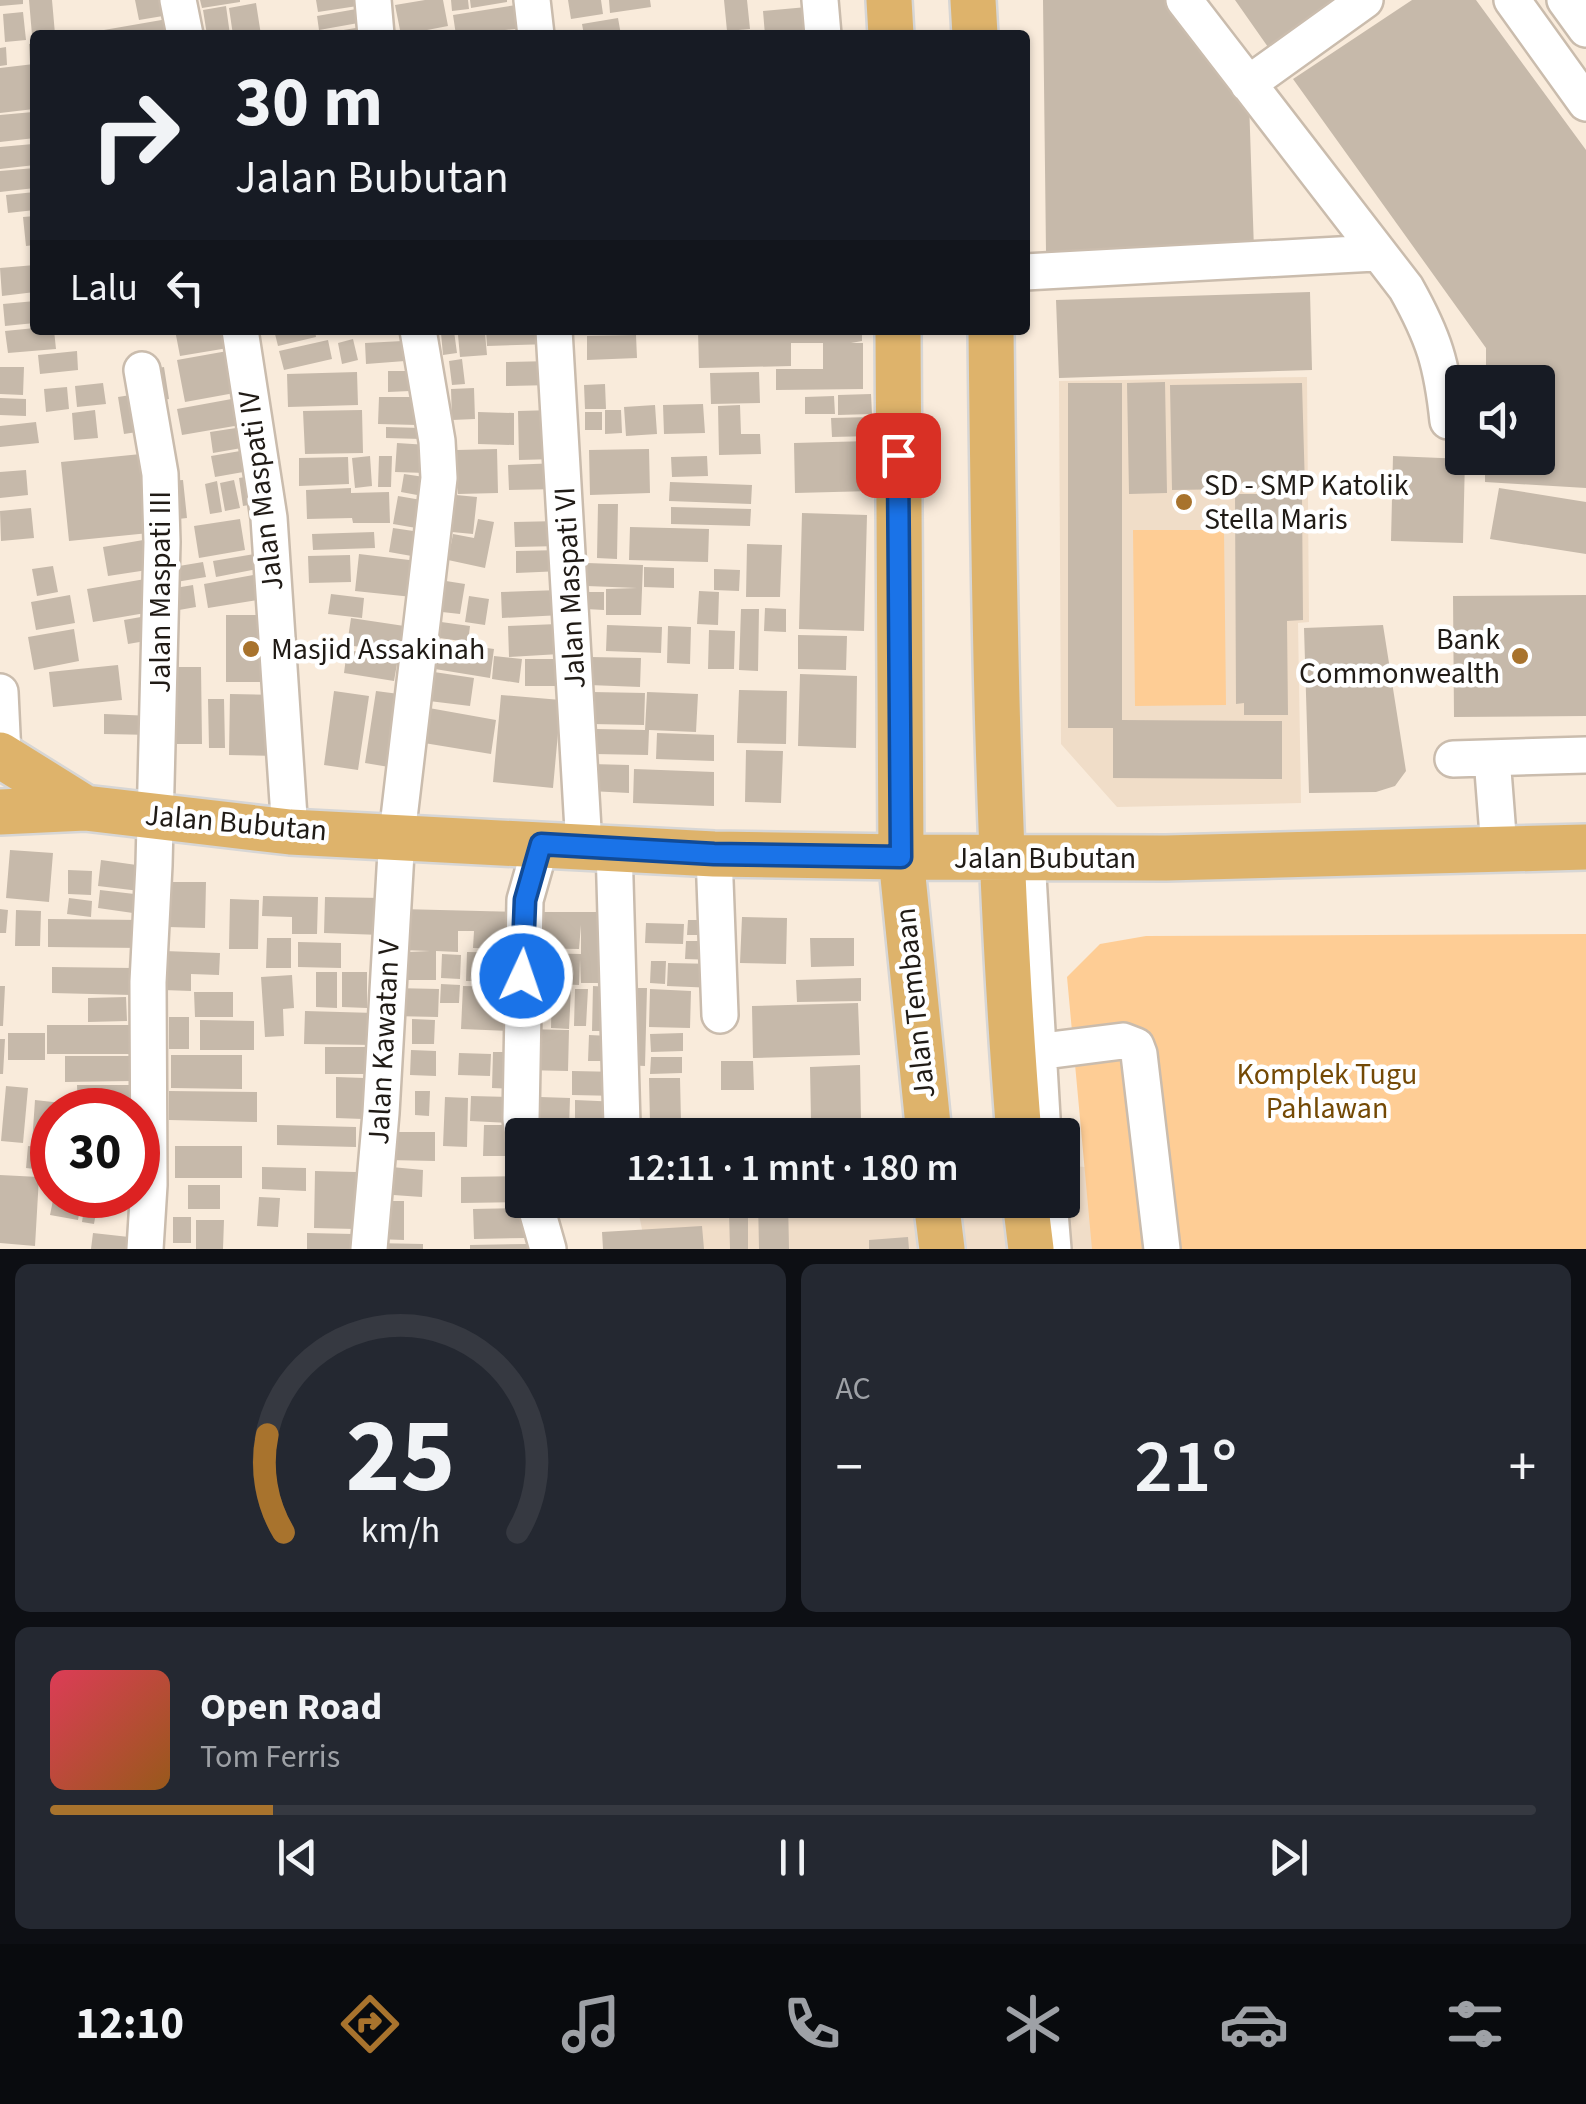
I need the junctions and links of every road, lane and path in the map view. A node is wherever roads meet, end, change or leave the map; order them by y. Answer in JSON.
{"nodes":[{"id":1,"x":178,"y":0,"type":"edge"},
{"id":2,"x":373,"y":0,"type":"edge"},
{"id":3,"x":532,"y":0,"type":"edge"},
{"id":4,"x":820,"y":0,"type":"edge"},
{"id":5,"x":889,"y":0,"type":"edge"},
{"id":6,"x":973,"y":0,"type":"edge"},
{"id":7,"x":1184,"y":0,"type":"edge"},
{"id":8,"x":1366,"y":0,"type":"edge"},
{"id":9,"x":1512,"y":0,"type":"edge"},
{"id":10,"x":1565,"y":0,"type":"edge"},
{"id":11,"x":1586,"y":29,"type":"edge"},
{"id":12,"x":184,"y":30,"type":"edge"},
{"id":13,"x":376,"y":30,"type":"edge"},
{"id":14,"x":535,"y":30,"type":"edge"},
{"id":15,"x":823,"y":30,"type":"edge"},
{"id":16,"x":891,"y":30,"type":"edge"},
{"id":17,"x":975,"y":30,"type":"edge"},
{"id":18,"x":1248,"y":84,"type":"junction"},
{"id":19,"x":1586,"y":102,"type":"edge"},
{"id":20,"x":1376,"y":252,"type":"junction"},
{"id":21,"x":1030,"y":272,"type":"edge"},
{"id":22,"x":241,"y":335,"type":"edge"},
{"id":23,"x":419,"y":335,"type":"edge"},
{"id":24,"x":554,"y":335,"type":"edge"},
{"id":25,"x":898,"y":335,"type":"edge"},
{"id":26,"x":990,"y":335,"type":"edge"},
{"id":27,"x":142,"y":370,"type":"dead end"},
{"id":28,"x":1445,"y":390,"type":"edge"},
{"id":29,"x":0,"y":692,"type":"edge"},
{"id":30,"x":1586,"y":755,"type":"edge"},
{"id":31,"x":2,"y":756,"type":"edge"},
{"id":32,"x":1492,"y":758,"type":"junction"},
{"id":33,"x":1453,"y":759,"type":"dead end"},
{"id":34,"x":85,"y":808,"type":"junction"},
{"id":35,"x":0,"y":812,"type":"edge"},
{"id":36,"x":154,"y":816,"type":"junction"},
{"id":37,"x":290,"y":832,"type":"junction"},
{"id":38,"x":397,"y":835,"type":"junction"},
{"id":39,"x":580,"y":846,"type":"junction"},
{"id":40,"x":1586,"y":847,"type":"edge"},
{"id":41,"x":1499,"y":848,"type":"junction"},
{"id":42,"x":714,"y":854,"type":"junction"},
{"id":43,"x":901,"y":857,"type":"junction"},
{"id":44,"x":1014,"y":858,"type":"junction"},
{"id":45,"x":720,"y":1015,"type":"dead end"},
{"id":46,"x":1024,"y":1053,"type":"junction"},
{"id":47,"x":522,"y":1118,"type":"edge"},
{"id":48,"x":621,"y":1118,"type":"edge"},
{"id":49,"x":926,"y":1118,"type":"edge"},
{"id":50,"x":1020,"y":1118,"type":"edge"},
{"id":51,"x":1039,"y":1118,"type":"edge"},
{"id":52,"x":539,"y":1218,"type":"edge"},
{"id":53,"x":938,"y":1218,"type":"edge"},
{"id":54,"x":1027,"y":1218,"type":"edge"},
{"id":55,"x":1050,"y":1218,"type":"edge"},
{"id":56,"x":145,"y":1249,"type":"edge"},
{"id":57,"x":369,"y":1249,"type":"edge"},
{"id":58,"x":548,"y":1249,"type":"edge"},
{"id":59,"x":942,"y":1249,"type":"edge"},
{"id":60,"x":1031,"y":1249,"type":"edge"},
{"id":61,"x":1053,"y":1249,"type":"edge"},
{"id":62,"x":1162,"y":1249,"type":"edge"}],
"edges":[{"from":1,"to":12,"type":"street"},
{"from":2,"to":13,"type":"street"},
{"from":3,"to":14,"type":"street"},
{"from":4,"to":15,"type":"street"},
{"from":5,"to":16,"type":"main road"},
{"from":6,"to":17,"type":"main road"},
{"from":7,"to":18,"type":"street"},
{"from":8,"to":18,"type":"street"},
{"from":9,"to":19,"type":"street"},
{"from":10,"to":11,"type":"street"},
{"from":18,"to":20,"type":"street"},
{"from":20,"to":21,"type":"street"},
{"from":20,"to":28,"type":"street"},
{"from":22,"to":37,"type":"street","name":"Jalan Maspati IV"},
{"from":23,"to":38,"type":"street","name":"Jalan Kawatan V"},
{"from":24,"to":39,"type":"street","name":"Jalan Maspati VI"},
{"from":25,"to":43,"type":"main road","name":"Jalan Tembaan"},
{"from":26,"to":44,"type":"main road"},
{"from":27,"to":36,"type":"street","name":"Jalan Maspati III"},
{"from":29,"to":31,"type":"street"},
{"from":30,"to":32,"type":"street"},
{"from":31,"to":34,"type":"main road","name":"Jalan Bubutan"},
{"from":32,"to":33,"type":"street"},
{"from":32,"to":41,"type":"street"},
{"from":34,"to":35,"type":"main road","name":"Jalan Bubutan"},
{"from":34,"to":36,"type":"main road","name":"Jalan Bubutan"},
{"from":36,"to":37,"type":"main road","name":"Jalan Bubutan"},
{"from":36,"to":56,"type":"street","name":"Jalan Maspati III"},
{"from":37,"to":38,"type":"main road","name":"Jalan Bubutan"},
{"from":38,"to":39,"type":"main road","name":"Jalan Bubutan"},
{"from":38,"to":57,"type":"street","name":"Jalan Kawatan V"},
{"from":39,"to":42,"type":"main road","name":"Jalan Bubutan"},
{"from":39,"to":47,"type":"street"},
{"from":39,"to":48,"type":"street","name":"Jalan Maspati VI"},
{"from":40,"to":41,"type":"main road","name":"Jalan Bubutan"},
{"from":41,"to":44,"type":"main road","name":"Jalan Bubutan"},
{"from":42,"to":43,"type":"main road","name":"Jalan Bubutan"},
{"from":42,"to":45,"type":"street"},
{"from":43,"to":44,"type":"main road","name":"Jalan Bubutan"},
{"from":43,"to":49,"type":"main road","name":"Jalan Tembaan"},
{"from":44,"to":46,"type":"main road"},
{"from":46,"to":50,"type":"main road"},
{"from":46,"to":51,"type":"street"},
{"from":46,"to":62,"type":"street"},
{"from":52,"to":58,"type":"street"},
{"from":53,"to":59,"type":"main road"},
{"from":54,"to":60,"type":"main road"},
{"from":55,"to":61,"type":"street"}]}
